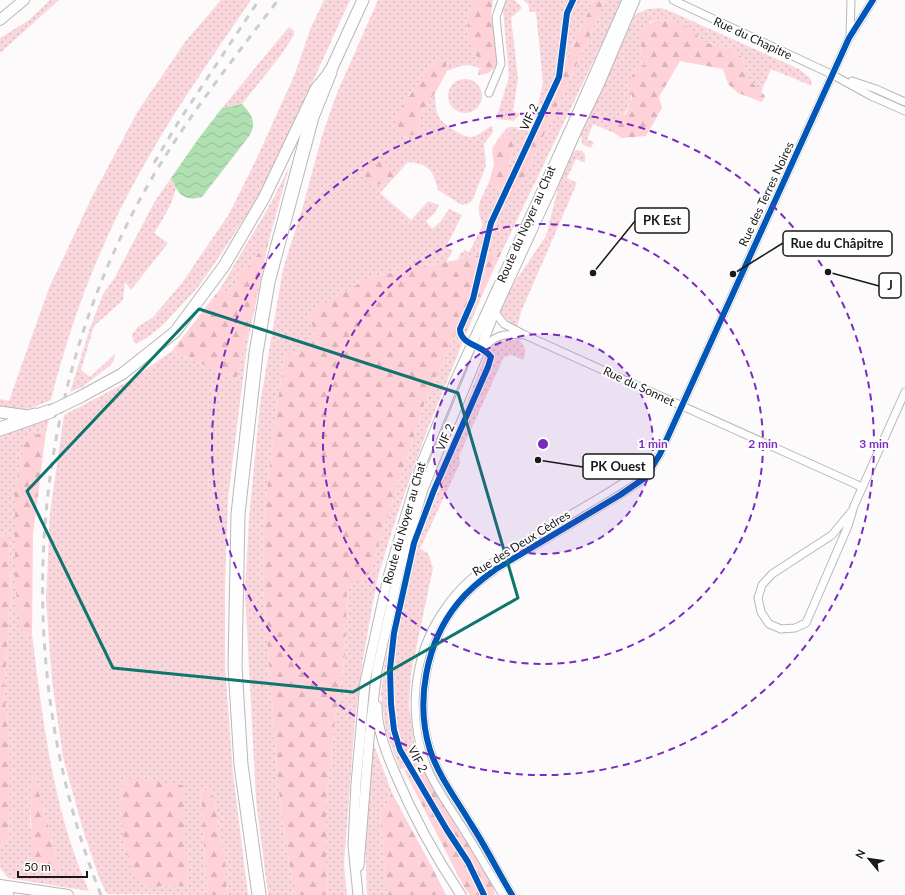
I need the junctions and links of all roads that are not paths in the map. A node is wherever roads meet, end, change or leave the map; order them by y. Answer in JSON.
{"nodes":[{"id":1,"x":24,"y":0,"type":"edge"},
{"id":2,"x":363,"y":0,"type":"edge"},
{"id":3,"x":502,"y":0,"type":"edge"},
{"id":4,"x":627,"y":0,"type":"edge"},
{"id":5,"x":635,"y":0,"type":"edge"},
{"id":6,"x":673,"y":0,"type":"edge"},
{"id":7,"x":851,"y":0,"type":"edge"},
{"id":8,"x":873,"y":0,"type":"edge"},
{"id":9,"x":0,"y":20,"type":"edge"},
{"id":10,"x":850,"y":38,"type":"junction"},
{"id":11,"x":330,"y":72,"type":"junction"},
{"id":12,"x":833,"y":74,"type":"junction"},
{"id":13,"x":489,"y":93,"type":"dead end"},
{"id":14,"x":905,"y":102,"type":"edge"},
{"id":15,"x":905,"y":111,"type":"edge"},
{"id":16,"x":490,"y":303,"type":"junction"},
{"id":17,"x":494,"y":313,"type":"junction"},
{"id":18,"x":525,"y":335,"type":"junction"},
{"id":19,"x":479,"y":353,"type":"junction"},
{"id":20,"x":905,"y":392,"type":"edge"},
{"id":21,"x":682,"y":406,"type":"junction"},
{"id":22,"x":51,"y":411,"type":"junction"},
{"id":23,"x":0,"y":412,"type":"edge"},
{"id":24,"x":0,"y":429,"type":"edge"},
{"id":25,"x":660,"y":454,"type":"junction"},
{"id":26,"x":862,"y":487,"type":"junction"},
{"id":27,"x":851,"y":512,"type":"junction"},
{"id":28,"x":377,"y":670,"type":"junction"},
{"id":29,"x":0,"y":886,"type":"edge"},
{"id":30,"x":0,"y":894,"type":"edge"},
{"id":31,"x":6,"y":895,"type":"edge"},
{"id":32,"x":68,"y":895,"type":"edge"},
{"id":33,"x":259,"y":895,"type":"edge"},
{"id":34,"x":358,"y":895,"type":"edge"},
{"id":35,"x":460,"y":895,"type":"edge"},
{"id":36,"x":503,"y":895,"type":"edge"},
{"id":37,"x":512,"y":895,"type":"edge"}],
"edges":[{"from":1,"to":9,"type":"main road"},
{"from":2,"to":11,"type":"main road"},
{"from":3,"to":13,"type":"street"},
{"from":4,"to":16,"type":"street","name":"Route du Noyer au Chat"},
{"from":5,"to":17,"type":"street","name":"Route du Noyer au Chat"},
{"from":6,"to":12,"type":"street","name":"Rue du Chapitre"},
{"from":7,"to":10,"type":"street"},
{"from":8,"to":10,"type":"street","name":"Rue des Terres Noires"},
{"from":10,"to":12,"type":"street","name":"Rue des Terres Noires"},
{"from":11,"to":22,"type":"main road","bridge":true},
{"from":11,"to":33,"type":"highway"},
{"from":12,"to":14,"type":"street","name":"Rue du Chapitre"},
{"from":12,"to":15,"type":"street","name":"Rue du Chapitre"},
{"from":12,"to":21,"type":"street","name":"Rue des Terres Noires"},
{"from":16,"to":17,"type":"street"},
{"from":16,"to":34,"type":"street","name":"Route du Noyer au Chat"},
{"from":17,"to":18,"type":"street","name":"Rue du Sonnet"},
{"from":17,"to":19,"type":"street","name":"Route du Noyer au Chat"},
{"from":18,"to":19,"type":"street","name":"Rue du Sonnet"},
{"from":18,"to":21,"type":"street","name":"Rue du Sonnet"},
{"from":19,"to":28,"type":"street","name":"Route du Noyer au Chat"},
{"from":20,"to":26,"type":"street"},
{"from":21,"to":25,"type":"street","name":"Rue des Terres Noires"},
{"from":21,"to":26,"type":"street","name":"Rue du Sonnet"},
{"from":22,"to":23,"type":"main road"},
{"from":22,"to":24,"type":"highway"},
{"from":25,"to":36,"type":"street","name":"Rue des Deux Cèdres"},
{"from":25,"to":37,"type":"street","name":"Rue des Deux Cèdres"},
{"from":26,"to":27,"type":"street"},
{"from":27,"to":27,"type":"street"},
{"from":28,"to":34,"type":"street","name":"Route du Noyer au Chat"},
{"from":28,"to":35,"type":"street"},
{"from":29,"to":31,"type":"highway"},
{"from":29,"to":32,"type":"main road"},
{"from":30,"to":31,"type":"main road"}]}
